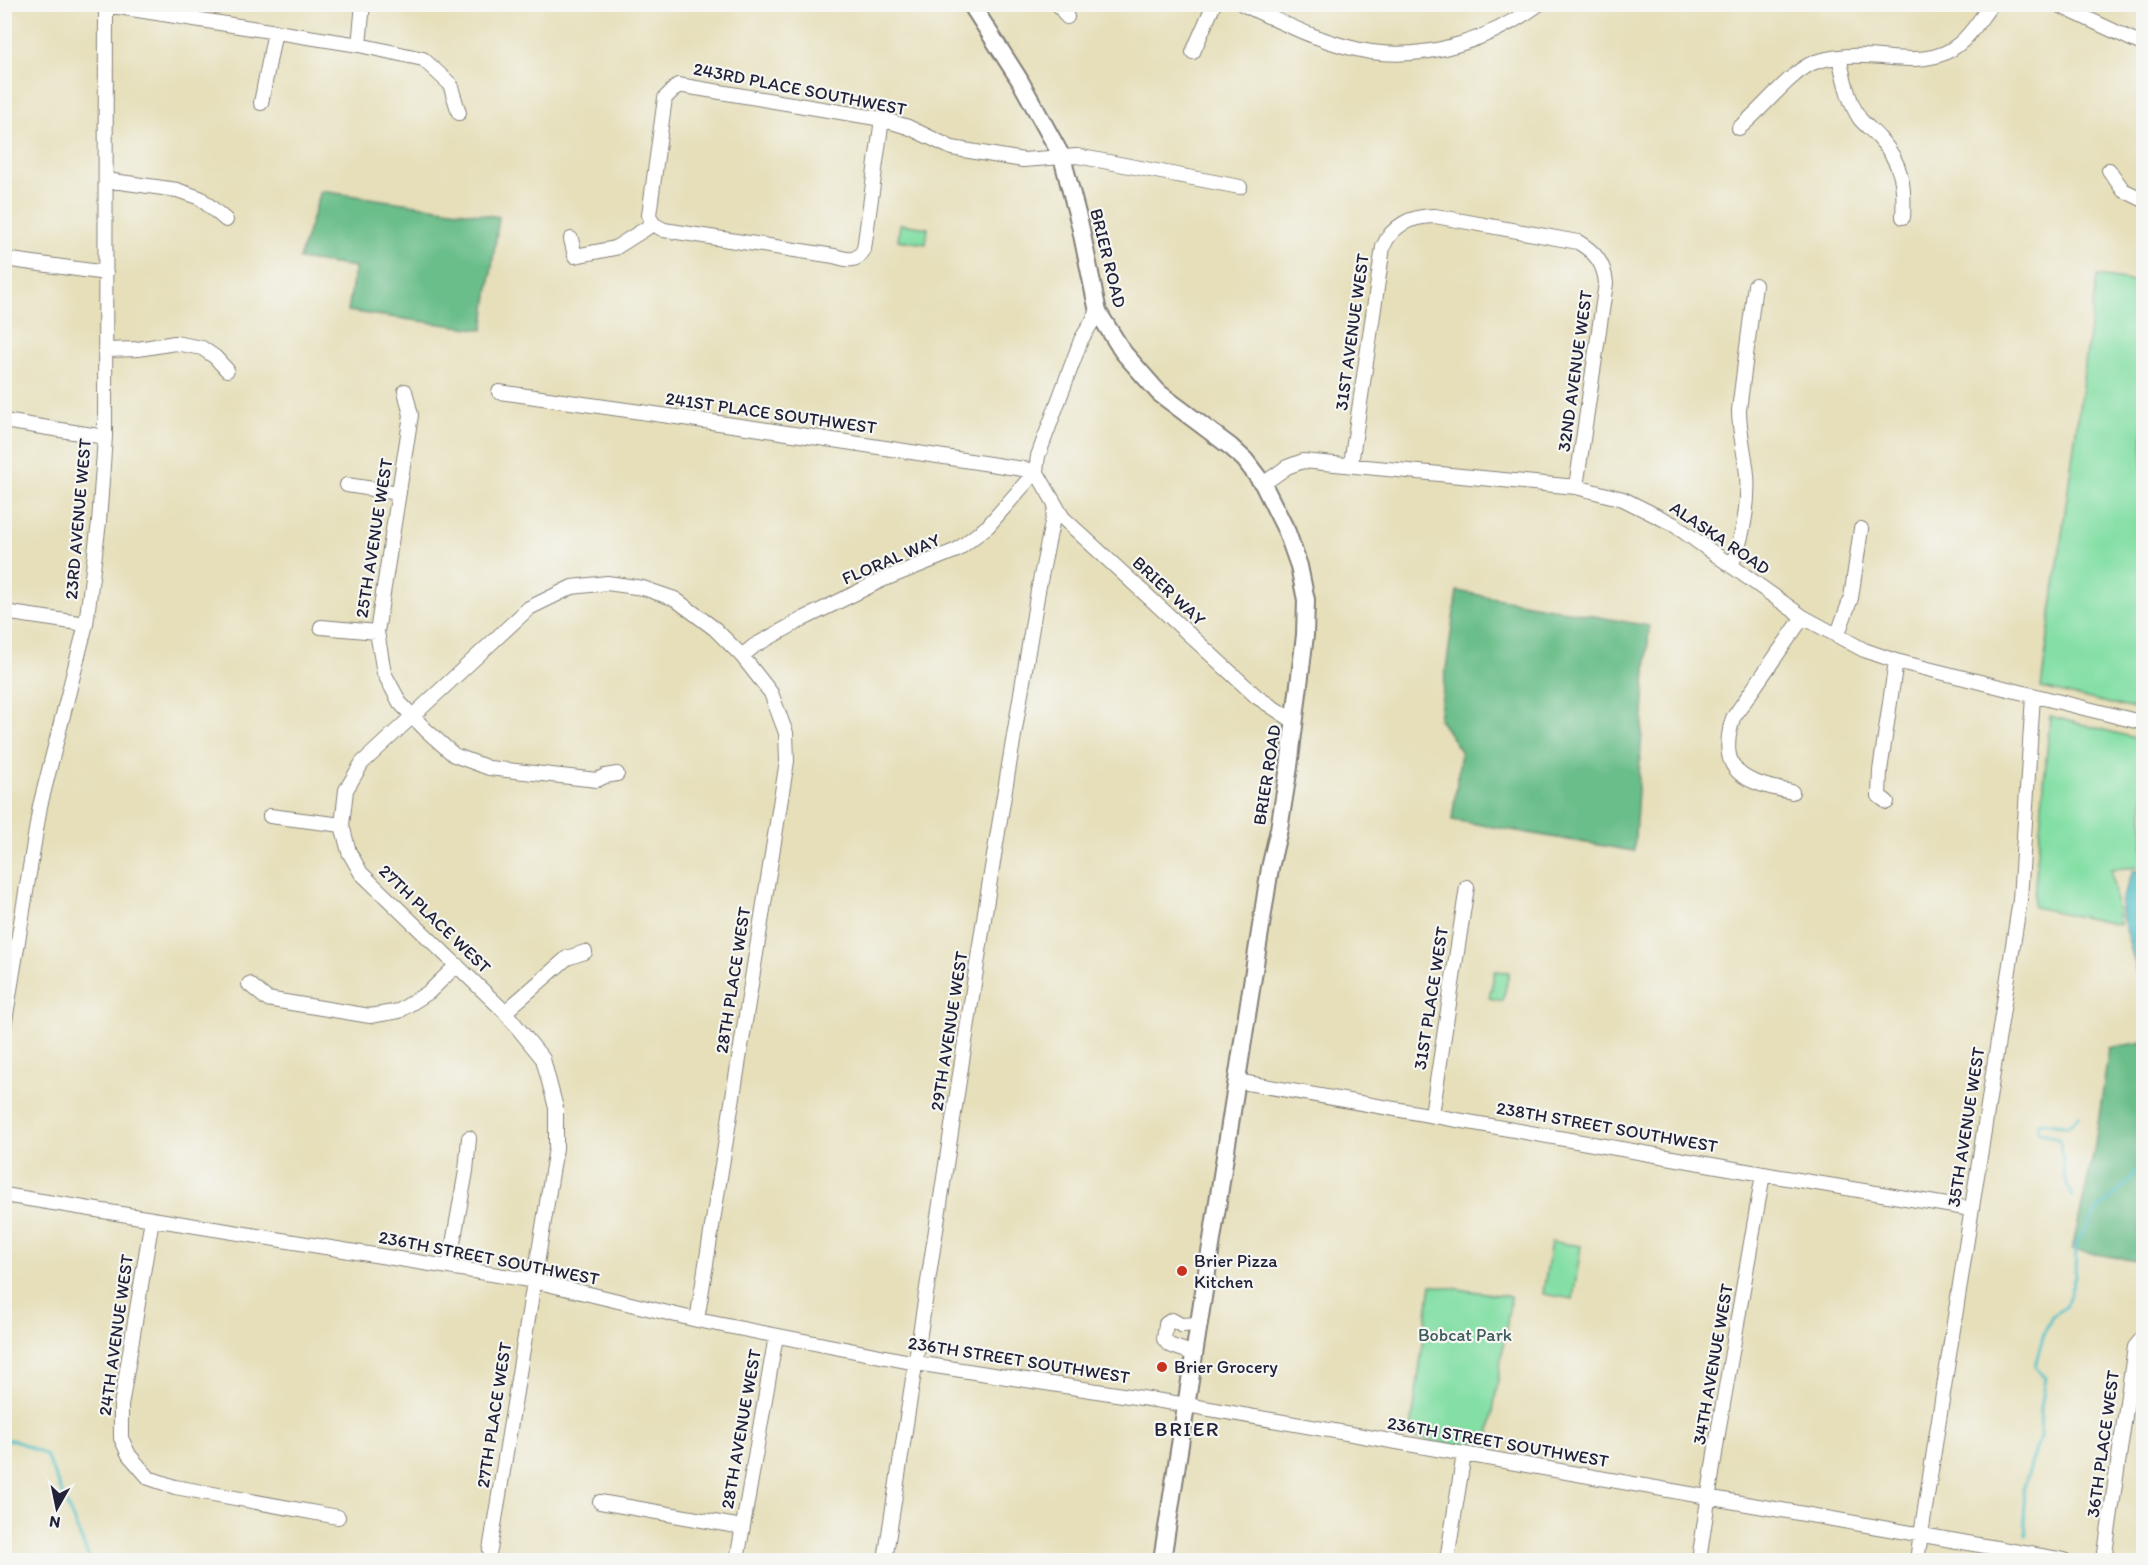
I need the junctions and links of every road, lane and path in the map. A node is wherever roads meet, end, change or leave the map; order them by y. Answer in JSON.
{"nodes":[{"id":1,"x":363,"y":4,"type":"edge"},
{"id":2,"x":971,"y":4,"type":"edge"},
{"id":3,"x":1058,"y":4,"type":"edge"},
{"id":4,"x":1214,"y":4,"type":"edge"},
{"id":5,"x":1242,"y":4,"type":"edge"},
{"id":6,"x":1992,"y":4,"type":"edge"},
{"id":7,"x":2056,"y":4,"type":"edge"},
{"id":8,"x":106,"y":5,"type":"edge"},
{"id":9,"x":1538,"y":5,"type":"edge"},
{"id":10,"x":1067,"y":17,"type":"dead end"},
{"id":11,"x":275,"y":32,"type":"junction"},
{"id":12,"x":359,"y":45,"type":"junction"},
{"id":13,"x":2144,"y":45,"type":"edge"},
{"id":14,"x":1192,"y":52,"type":"dead end"},
{"id":15,"x":1839,"y":57,"type":"junction"},
{"id":16,"x":261,"y":103,"type":"dead end"},
{"id":17,"x":459,"y":113,"type":"dead end"},
{"id":18,"x":882,"y":119,"type":"junction"},
{"id":19,"x":1739,"y":128,"type":"dead end"},
{"id":20,"x":1062,"y":157,"type":"junction"},
{"id":21,"x":2109,"y":170,"type":"dead end"},
{"id":22,"x":106,"y":180,"type":"junction"},
{"id":23,"x":1240,"y":187,"type":"dead end"},
{"id":24,"x":2144,"y":200,"type":"edge"},
{"id":25,"x":1903,"y":217,"type":"dead end"},
{"id":26,"x":1412,"y":219,"type":"joint"},
{"id":27,"x":226,"y":220,"type":"dead end"},
{"id":28,"x":653,"y":224,"type":"junction"},
{"id":29,"x":571,"y":239,"type":"dead end"},
{"id":30,"x":4,"y":259,"type":"edge"},
{"id":31,"x":106,"y":273,"type":"junction"},
{"id":32,"x":1755,"y":285,"type":"dead end"},
{"id":33,"x":1098,"y":312,"type":"junction"},
{"id":34,"x":106,"y":350,"type":"junction"},
{"id":35,"x":227,"y":370,"type":"dead end"},
{"id":36,"x":405,"y":391,"type":"dead end"},
{"id":37,"x":499,"y":392,"type":"dead end"},
{"id":38,"x":4,"y":421,"type":"edge"},
{"id":39,"x":105,"y":437,"type":"junction"},
{"id":40,"x":1351,"y":464,"type":"junction"},
{"id":41,"x":1036,"y":471,"type":"junction"},
{"id":42,"x":1263,"y":484,"type":"junction"},
{"id":43,"x":347,"y":486,"type":"dead end"},
{"id":44,"x":1576,"y":487,"type":"junction"},
{"id":45,"x":399,"y":493,"type":"junction"},
{"id":46,"x":1055,"y":508,"type":"junction"},
{"id":47,"x":1861,"y":529,"type":"dead end"},
{"id":48,"x":1731,"y":566,"type":"junction"},
{"id":49,"x":4,"y":612,"type":"edge"},
{"id":50,"x":1803,"y":617,"type":"junction"},
{"id":51,"x":86,"y":624,"type":"junction"},
{"id":52,"x":321,"y":627,"type":"dead end"},
{"id":53,"x":377,"y":632,"type":"junction"},
{"id":54,"x":1837,"y":636,"type":"junction"},
{"id":55,"x":742,"y":656,"type":"junction"},
{"id":56,"x":1896,"y":661,"type":"junction"},
{"id":57,"x":2033,"y":696,"type":"junction"},
{"id":58,"x":413,"y":717,"type":"junction"},
{"id":59,"x":1295,"y":722,"type":"junction"},
{"id":60,"x":2144,"y":723,"type":"edge"},
{"id":61,"x":617,"y":774,"type":"dead end"},
{"id":62,"x":1792,"y":792,"type":"dead end"},
{"id":63,"x":1887,"y":802,"type":"dead end"},
{"id":64,"x":270,"y":816,"type":"dead end"},
{"id":65,"x":342,"y":825,"type":"junction"},
{"id":66,"x":1467,"y":887,"type":"dead end"},
{"id":67,"x":585,"y":952,"type":"dead end"},
{"id":68,"x":457,"y":964,"type":"junction"},
{"id":69,"x":249,"y":984,"type":"dead end"},
{"id":70,"x":506,"y":1012,"type":"junction"},
{"id":71,"x":4,"y":1028,"type":"edge"},
{"id":72,"x":1236,"y":1081,"type":"junction"},
{"id":73,"x":1432,"y":1114,"type":"junction"},
{"id":74,"x":469,"y":1138,"type":"dead end"},
{"id":75,"x":1763,"y":1174,"type":"junction"},
{"id":76,"x":4,"y":1195,"type":"edge"},
{"id":77,"x":1971,"y":1209,"type":"junction"},
{"id":78,"x":152,"y":1219,"type":"junction"},
{"id":79,"x":449,"y":1266,"type":"junction"},
{"id":80,"x":535,"y":1281,"type":"junction"},
{"id":81,"x":697,"y":1320,"type":"junction"},
{"id":82,"x":1200,"y":1324,"type":"junction"},
{"id":83,"x":776,"y":1336,"type":"junction"},
{"id":84,"x":2144,"y":1336,"type":"edge"},
{"id":85,"x":1195,"y":1354,"type":"junction"},
{"id":86,"x":916,"y":1363,"type":"junction"},
{"id":87,"x":1187,"y":1405,"type":"junction"},
{"id":88,"x":1464,"y":1454,"type":"junction"},
{"id":89,"x":1709,"y":1498,"type":"junction"},
{"id":90,"x":600,"y":1502,"type":"dead end"},
{"id":91,"x":338,"y":1517,"type":"dead end"},
{"id":92,"x":742,"y":1527,"type":"junction"},
{"id":93,"x":1921,"y":1536,"type":"junction"},
{"id":94,"x":490,"y":1550,"type":"dead end"},
{"id":95,"x":737,"y":1560,"type":"edge"},
{"id":96,"x":885,"y":1560,"type":"edge"},
{"id":97,"x":1162,"y":1560,"type":"edge"},
{"id":98,"x":1447,"y":1560,"type":"edge"},
{"id":99,"x":1699,"y":1560,"type":"edge"},
{"id":100,"x":1917,"y":1560,"type":"edge"},
{"id":101,"x":2064,"y":1560,"type":"edge"},
{"id":102,"x":2104,"y":1560,"type":"edge"}],
"edges":[{"from":1,"to":12,"type":"street"},
{"from":2,"to":20,"type":"main road","name":"BRIER ROAD"},
{"from":3,"to":10,"type":"street"},
{"from":4,"to":14,"type":"street"},
{"from":5,"to":9,"type":"street"},
{"from":6,"to":15,"type":"street"},
{"from":7,"to":13,"type":"street"},
{"from":8,"to":11,"type":"street"},
{"from":8,"to":22,"type":"street","name":"23RD AVENUE WEST"},
{"from":11,"to":12,"type":"street"},
{"from":11,"to":16,"type":"street"},
{"from":12,"to":17,"type":"street"},
{"from":15,"to":19,"type":"street"},
{"from":15,"to":25,"type":"street"},
{"from":18,"to":20,"type":"street","name":"243RD PLACE SOUTHWEST"},
{"from":18,"to":28,"type":"street"},
{"from":18,"to":28,"type":"street","name":"243RD PLACE SOUTHWEST"},
{"from":20,"to":23,"type":"street","name":"243RD PLACE SOUTHWEST"},
{"from":20,"to":33,"type":"main road","name":"BRIER ROAD"},
{"from":21,"to":24,"type":"street"},
{"from":22,"to":27,"type":"street"},
{"from":22,"to":31,"type":"street","name":"23RD AVENUE WEST"},
{"from":26,"to":40,"type":"street","name":"31ST AVENUE WEST"},
{"from":26,"to":44,"type":"street","name":"32ND AVENUE WEST"},
{"from":28,"to":29,"type":"street"},
{"from":30,"to":31,"type":"street"},
{"from":31,"to":34,"type":"street","name":"23RD AVENUE WEST"},
{"from":32,"to":48,"type":"street"},
{"from":33,"to":41,"type":"street"},
{"from":33,"to":42,"type":"main road","name":"BRIER ROAD"},
{"from":34,"to":35,"type":"street"},
{"from":34,"to":39,"type":"street","name":"23RD AVENUE WEST"},
{"from":36,"to":45,"type":"street","name":"25TH AVENUE WEST"},
{"from":37,"to":41,"type":"street","name":"241ST PLACE SOUTHWEST"},
{"from":38,"to":39,"type":"street"},
{"from":39,"to":51,"type":"street","name":"23RD AVENUE WEST"},
{"from":40,"to":42,"type":"street","name":"ALASKA ROAD"},
{"from":40,"to":44,"type":"street","name":"ALASKA ROAD"},
{"from":41,"to":46,"type":"street","name":"BRIER WAY"},
{"from":41,"to":55,"type":"street","name":"FLORAL WAY"},
{"from":42,"to":59,"type":"main road","name":"BRIER ROAD"},
{"from":43,"to":45,"type":"street"},
{"from":44,"to":48,"type":"street","name":"ALASKA ROAD"},
{"from":45,"to":53,"type":"street","name":"25TH AVENUE WEST"},
{"from":46,"to":59,"type":"street","name":"BRIER WAY"},
{"from":46,"to":86,"type":"street","name":"29TH AVENUE WEST"},
{"from":47,"to":54,"type":"street"},
{"from":48,"to":50,"type":"street","name":"ALASKA ROAD"},
{"from":49,"to":51,"type":"street"},
{"from":50,"to":54,"type":"street","name":"ALASKA ROAD"},
{"from":50,"to":62,"type":"street"},
{"from":51,"to":71,"type":"street","name":"23RD AVENUE WEST"},
{"from":52,"to":53,"type":"street"},
{"from":53,"to":58,"type":"street","name":"25TH AVENUE WEST"},
{"from":54,"to":56,"type":"street","name":"ALASKA ROAD"},
{"from":55,"to":58,"type":"street","name":"27TH PLACE WEST"},
{"from":55,"to":81,"type":"street","name":"28TH PLACE WEST"},
{"from":56,"to":57,"type":"street","name":"ALASKA ROAD"},
{"from":56,"to":63,"type":"street"},
{"from":57,"to":60,"type":"street","name":"ALASKA ROAD"},
{"from":57,"to":77,"type":"street","name":"35TH AVENUE WEST"},
{"from":58,"to":61,"type":"street","name":"25TH AVENUE WEST"},
{"from":58,"to":65,"type":"street","name":"27TH PLACE WEST"},
{"from":59,"to":72,"type":"main road","name":"BRIER ROAD"},
{"from":64,"to":65,"type":"street"},
{"from":65,"to":68,"type":"street","name":"27TH PLACE WEST"},
{"from":66,"to":73,"type":"street","name":"31ST PLACE WEST"},
{"from":67,"to":70,"type":"street"},
{"from":68,"to":69,"type":"street"},
{"from":68,"to":70,"type":"street","name":"27TH PLACE WEST"},
{"from":70,"to":80,"type":"street","name":"27TH PLACE WEST"},
{"from":72,"to":73,"type":"street","name":"238TH STREET SOUTHWEST"},
{"from":72,"to":82,"type":"main road","name":"BRIER ROAD"},
{"from":73,"to":75,"type":"street","name":"238TH STREET SOUTHWEST"},
{"from":74,"to":79,"type":"street"},
{"from":75,"to":77,"type":"street","name":"238TH STREET SOUTHWEST"},
{"from":75,"to":89,"type":"street","name":"34TH AVENUE WEST"},
{"from":76,"to":78,"type":"street","name":"236TH STREET SOUTHWEST"},
{"from":77,"to":93,"type":"street","name":"35TH AVENUE WEST"},
{"from":78,"to":79,"type":"street","name":"236TH STREET SOUTHWEST"},
{"from":78,"to":91,"type":"street","name":"24TH AVENUE WEST"},
{"from":79,"to":80,"type":"street","name":"236TH STREET SOUTHWEST"},
{"from":80,"to":81,"type":"street","name":"236TH STREET SOUTHWEST"},
{"from":80,"to":94,"type":"street","name":"27TH PLACE WEST"},
{"from":81,"to":83,"type":"street","name":"236TH STREET SOUTHWEST"},
{"from":82,"to":85,"type":"main road","name":"BRIER ROAD"},
{"from":82,"to":85,"type":"street"},
{"from":83,"to":86,"type":"street","name":"236TH STREET SOUTHWEST"},
{"from":83,"to":92,"type":"street","name":"28TH AVENUE WEST"},
{"from":84,"to":102,"type":"street","name":"36TH PLACE WEST"},
{"from":85,"to":87,"type":"main road","name":"BRIER ROAD"},
{"from":86,"to":87,"type":"street","name":"236TH STREET SOUTHWEST"},
{"from":86,"to":96,"type":"street","name":"29TH AVENUE WEST"},
{"from":87,"to":88,"type":"street","name":"236TH STREET SOUTHWEST"},
{"from":87,"to":97,"type":"main road","name":"BRIER ROAD"},
{"from":88,"to":89,"type":"street","name":"236TH STREET SOUTHWEST"},
{"from":88,"to":98,"type":"street"},
{"from":89,"to":93,"type":"street","name":"236TH STREET SOUTHWEST"},
{"from":89,"to":99,"type":"street","name":"34TH AVENUE WEST"},
{"from":90,"to":92,"type":"street","name":"28TH AVENUE WEST"},
{"from":92,"to":95,"type":"street","name":"28TH AVENUE WEST"},
{"from":93,"to":100,"type":"street","name":"35TH AVENUE WEST"},
{"from":93,"to":101,"type":"street","name":"236TH STREET SOUTHWEST"}]}
